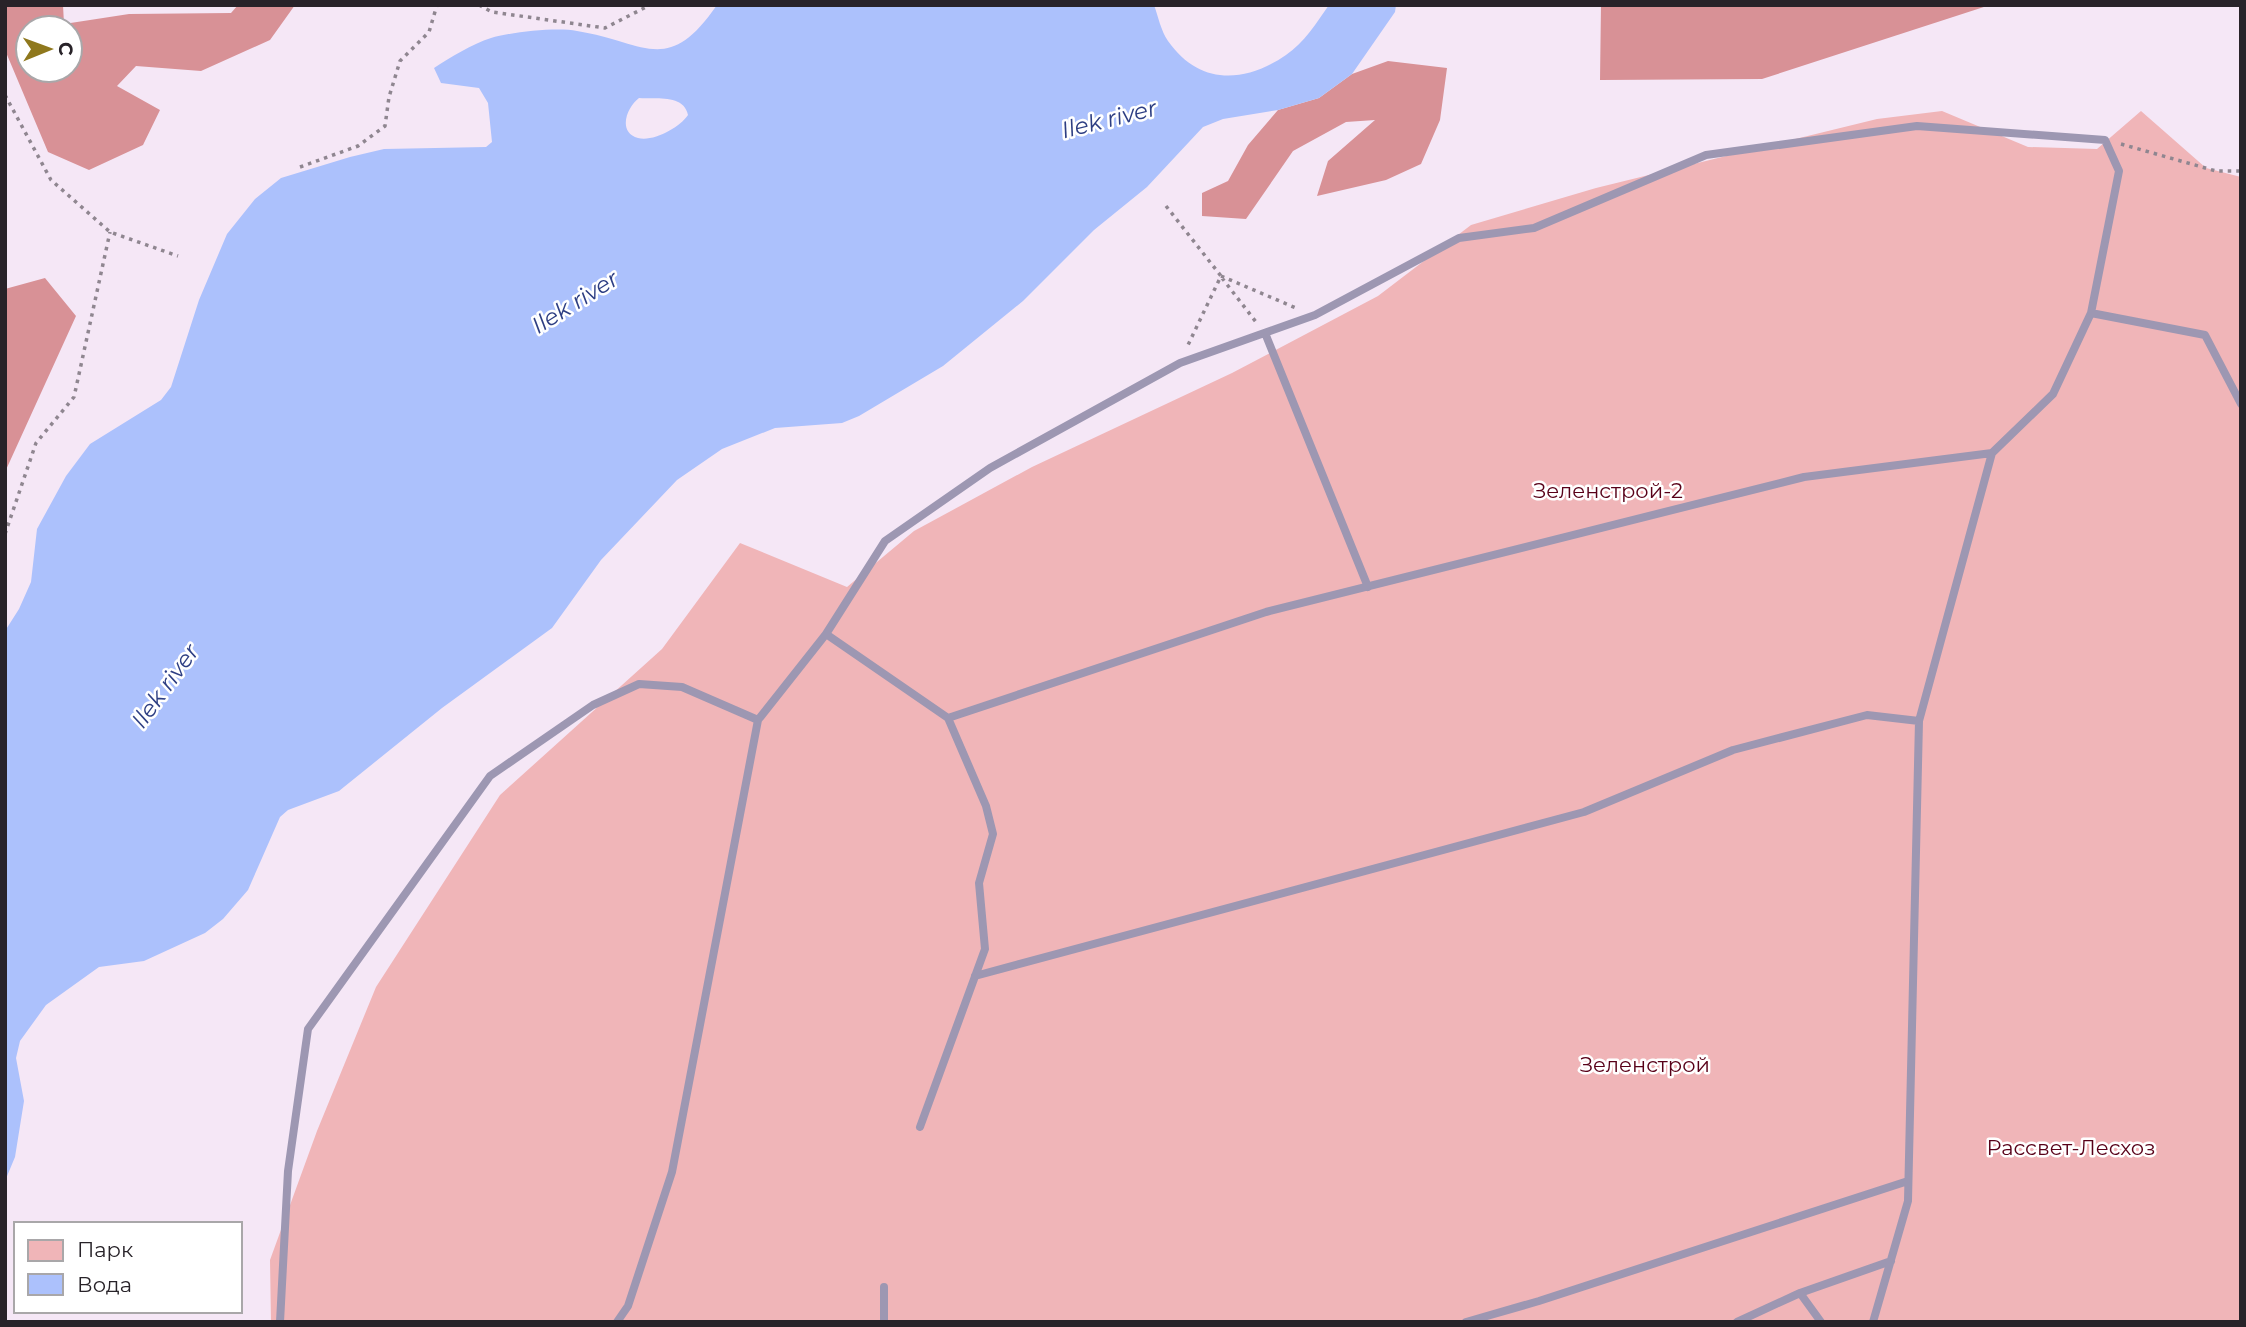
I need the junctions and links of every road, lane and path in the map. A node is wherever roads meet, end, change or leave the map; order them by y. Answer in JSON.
{"nodes":[{"id":1,"x":437,"y":5,"type":"edge"},
{"id":2,"x":479,"y":5,"type":"edge"},
{"id":3,"x":650,"y":5,"type":"edge"},
{"id":4,"x":5,"y":95,"type":"edge"},
{"id":5,"x":2105,"y":141,"type":"junction"},
{"id":6,"x":300,"y":167,"type":"dead end"},
{"id":7,"x":2241,"y":171,"type":"edge"},
{"id":8,"x":1166,"y":206,"type":"dead end"},
{"id":9,"x":110,"y":232,"type":"junction"},
{"id":10,"x":178,"y":256,"type":"dead end"},
{"id":11,"x":1221,"y":276,"type":"junction"},
{"id":12,"x":2091,"y":313,"type":"junction"},
{"id":13,"x":1315,"y":316,"type":"junction"},
{"id":14,"x":1265,"y":333,"type":"junction"},
{"id":15,"x":1180,"y":363,"type":"junction"},
{"id":16,"x":2241,"y":404,"type":"edge"},
{"id":17,"x":1992,"y":453,"type":"junction"},
{"id":18,"x":5,"y":534,"type":"edge"},
{"id":19,"x":1368,"y":587,"type":"junction"},
{"id":20,"x":826,"y":634,"type":"junction"},
{"id":21,"x":947,"y":718,"type":"junction"},
{"id":22,"x":758,"y":720,"type":"junction"},
{"id":23,"x":1919,"y":721,"type":"junction"},
{"id":24,"x":975,"y":975,"type":"junction"},
{"id":25,"x":920,"y":1127,"type":"dead end"},
{"id":26,"x":1908,"y":1181,"type":"junction"},
{"id":27,"x":1891,"y":1261,"type":"junction"},
{"id":28,"x":884,"y":1287,"type":"dead end"},
{"id":29,"x":1800,"y":1293,"type":"junction"},
{"id":30,"x":280,"y":1322,"type":"edge"},
{"id":31,"x":617,"y":1322,"type":"edge"},
{"id":32,"x":884,"y":1322,"type":"edge"},
{"id":33,"x":1466,"y":1322,"type":"edge"},
{"id":34,"x":1737,"y":1322,"type":"edge"},
{"id":35,"x":1821,"y":1322,"type":"edge"},
{"id":36,"x":1873,"y":1322,"type":"edge"}],
"edges":[{"from":1,"to":6,"type":"path"},
{"from":2,"to":3,"type":"path"},
{"from":4,"to":9,"type":"path"},
{"from":5,"to":7,"type":"path"},
{"from":5,"to":12,"type":"lane"},
{"from":5,"to":13,"type":"lane"},
{"from":8,"to":11,"type":"path"},
{"from":9,"to":10,"type":"path"},
{"from":9,"to":18,"type":"path"},
{"from":11,"to":13,"type":"path"},
{"from":11,"to":14,"type":"path"},
{"from":11,"to":15,"type":"path"},
{"from":12,"to":16,"type":"lane"},
{"from":12,"to":17,"type":"lane"},
{"from":13,"to":14,"type":"lane"},
{"from":14,"to":15,"type":"lane"},
{"from":14,"to":19,"type":"lane"},
{"from":15,"to":20,"type":"lane"},
{"from":17,"to":19,"type":"lane"},
{"from":17,"to":23,"type":"lane"},
{"from":19,"to":21,"type":"lane"},
{"from":20,"to":21,"type":"lane"},
{"from":20,"to":22,"type":"lane"},
{"from":21,"to":24,"type":"lane"},
{"from":22,"to":30,"type":"lane"},
{"from":22,"to":31,"type":"lane"},
{"from":23,"to":24,"type":"lane"},
{"from":23,"to":26,"type":"lane"},
{"from":24,"to":25,"type":"lane"},
{"from":26,"to":27,"type":"lane"},
{"from":26,"to":33,"type":"lane"},
{"from":27,"to":29,"type":"lane"},
{"from":27,"to":36,"type":"lane"},
{"from":28,"to":32,"type":"lane"},
{"from":29,"to":34,"type":"lane"},
{"from":29,"to":35,"type":"lane"}]}
